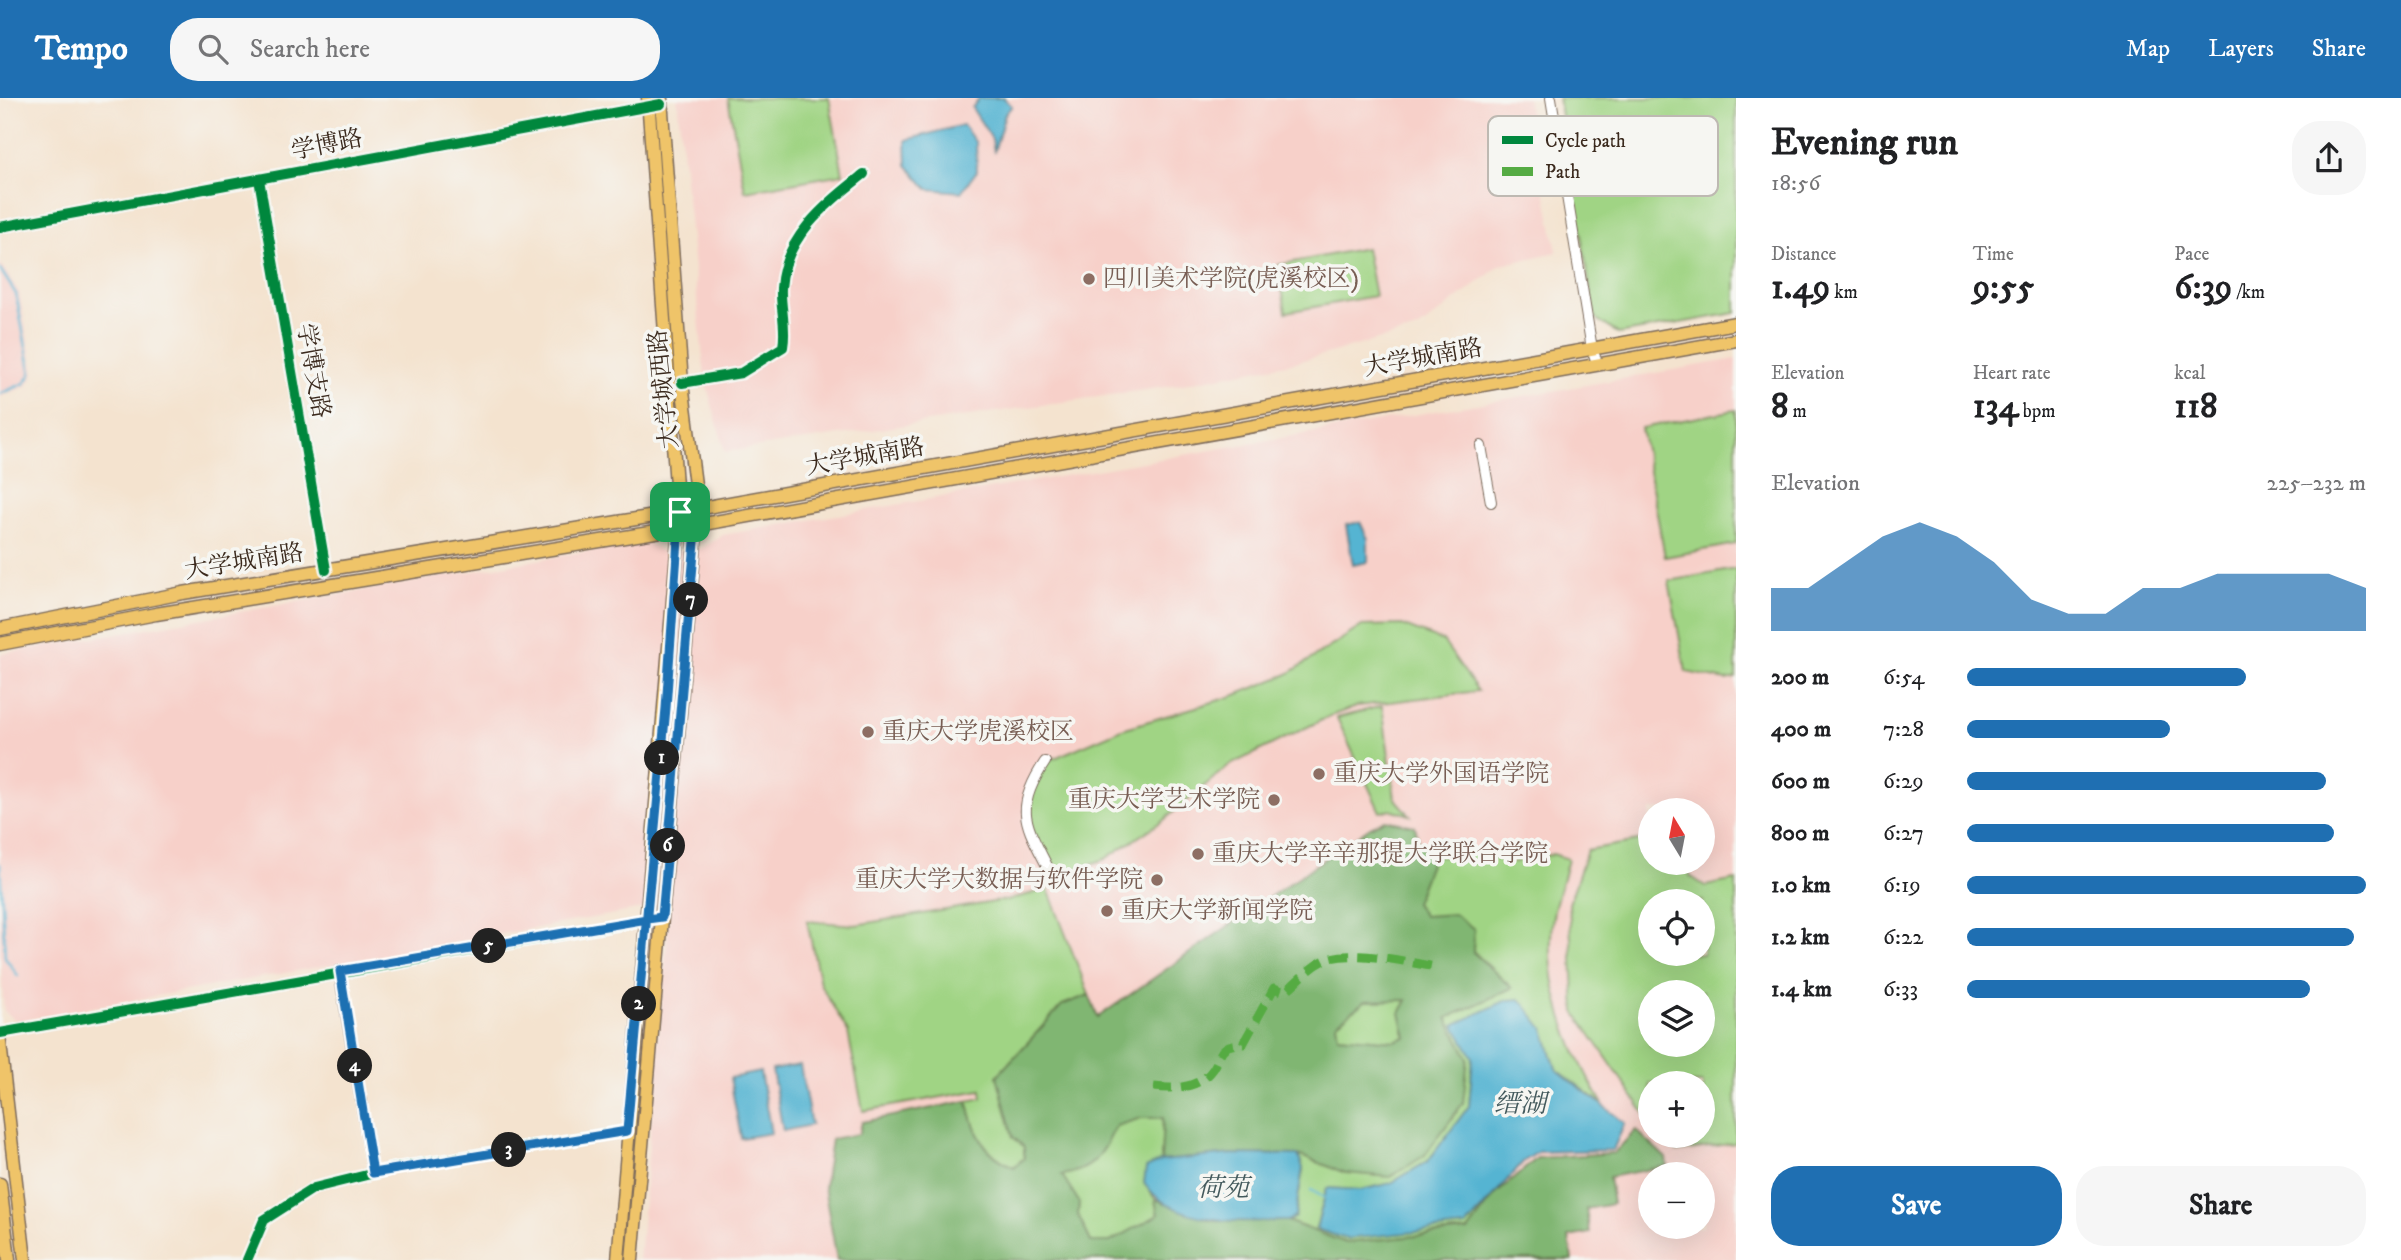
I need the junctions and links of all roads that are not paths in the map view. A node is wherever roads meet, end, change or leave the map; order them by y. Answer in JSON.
{"nodes":[{"id":1,"x":1551,"y":98,"type":"edge"},
{"id":2,"x":655,"y":102,"type":"edge"},
{"id":3,"x":1554,"y":116,"type":"edge"},
{"id":4,"x":864,"y":174,"type":"dead end"},
{"id":5,"x":259,"y":179,"type":"junction"},
{"id":6,"x":1567,"y":196,"type":"edge"},
{"id":7,"x":0,"y":227,"type":"edge"},
{"id":8,"x":1736,"y":323,"type":"edge"},
{"id":9,"x":1736,"y":340,"type":"edge"},
{"id":10,"x":1592,"y":349,"type":"junction"},
{"id":11,"x":1598,"y":365,"type":"junction"},
{"id":12,"x":682,"y":383,"type":"junction"},
{"id":13,"x":1481,"y":446,"type":"dead end"},
{"id":14,"x":1491,"y":502,"type":"dead end"},
{"id":15,"x":698,"y":508,"type":"junction"},
{"id":16,"x":680,"y":512,"type":"junction"},
{"id":17,"x":698,"y":524,"type":"junction"},
{"id":18,"x":679,"y":527,"type":"junction"},
{"id":19,"x":326,"y":570,"type":"junction"},
{"id":20,"x":0,"y":629,"type":"edge"},
{"id":21,"x":0,"y":644,"type":"edge"},
{"id":22,"x":1045,"y":762,"type":"dead end"},
{"id":23,"x":1053,"y":878,"type":"dead end"},
{"id":24,"x":662,"y":917,"type":"junction"},
{"id":25,"x":647,"y":919,"type":"junction"},
{"id":26,"x":340,"y":971,"type":"junction"},
{"id":27,"x":0,"y":1033,"type":"edge"},
{"id":28,"x":0,"y":1043,"type":"edge"},
{"id":29,"x":627,"y":1131,"type":"junction"},
{"id":30,"x":373,"y":1173,"type":"junction"},
{"id":31,"x":0,"y":1184,"type":"edge"},
{"id":32,"x":3,"y":1244,"type":"edge"},
{"id":33,"x":9,"y":1260,"type":"edge"},
{"id":34,"x":25,"y":1260,"type":"edge"},
{"id":35,"x":247,"y":1260,"type":"edge"},
{"id":36,"x":618,"y":1260,"type":"edge"},
{"id":37,"x":632,"y":1260,"type":"edge"}],
"edges":[{"from":1,"to":3,"type":"street"},
{"from":2,"to":5,"type":"street","name":"学博路"},
{"from":2,"to":12,"type":"main road","name":"大学城西路"},
{"from":2,"to":16,"type":"main road","name":"大学城西路"},
{"from":4,"to":12,"type":"street"},
{"from":5,"to":7,"type":"street","name":"学博路"},
{"from":5,"to":19,"type":"street","name":"学博支路"},
{"from":6,"to":10,"type":"street"},
{"from":8,"to":10,"type":"main road","name":"大学城南路"},
{"from":9,"to":11,"type":"main road","name":"大学城南路"},
{"from":10,"to":11,"type":"street"},
{"from":10,"to":15,"type":"main road","name":"大学城南路"},
{"from":11,"to":17,"type":"main road","name":"大学城南路"},
{"from":12,"to":15,"type":"main road","name":"大学城西路"},
{"from":13,"to":14,"type":"street"},
{"from":15,"to":16,"type":"main road","name":"大学城南路"},
{"from":15,"to":17,"type":"main road","name":"大学城西路"},
{"from":16,"to":18,"type":"main road","name":"大学城西路"},
{"from":16,"to":19,"type":"main road","name":"大学城南路"},
{"from":17,"to":18,"type":"main road","name":"大学城南路"},
{"from":17,"to":24,"type":"main road","name":"大学城西路"},
{"from":18,"to":21,"type":"main road","name":"大学城南路"},
{"from":18,"to":25,"type":"main road","name":"大学城西路"},
{"from":19,"to":20,"type":"main road","name":"大学城南路"},
{"from":22,"to":23,"type":"street"},
{"from":24,"to":25,"type":"street"},
{"from":24,"to":37,"type":"main road","name":"大学城西路"},
{"from":25,"to":26,"type":"street"},
{"from":25,"to":29,"type":"main road","name":"大学城西路"},
{"from":26,"to":27,"type":"street"},
{"from":26,"to":30,"type":"street"},
{"from":28,"to":34,"type":"main road"},
{"from":29,"to":30,"type":"street"},
{"from":29,"to":36,"type":"main road","name":"大学城西路"},
{"from":30,"to":35,"type":"street"},
{"from":31,"to":32,"type":"main road"},
{"from":32,"to":33,"type":"main road"}]}
